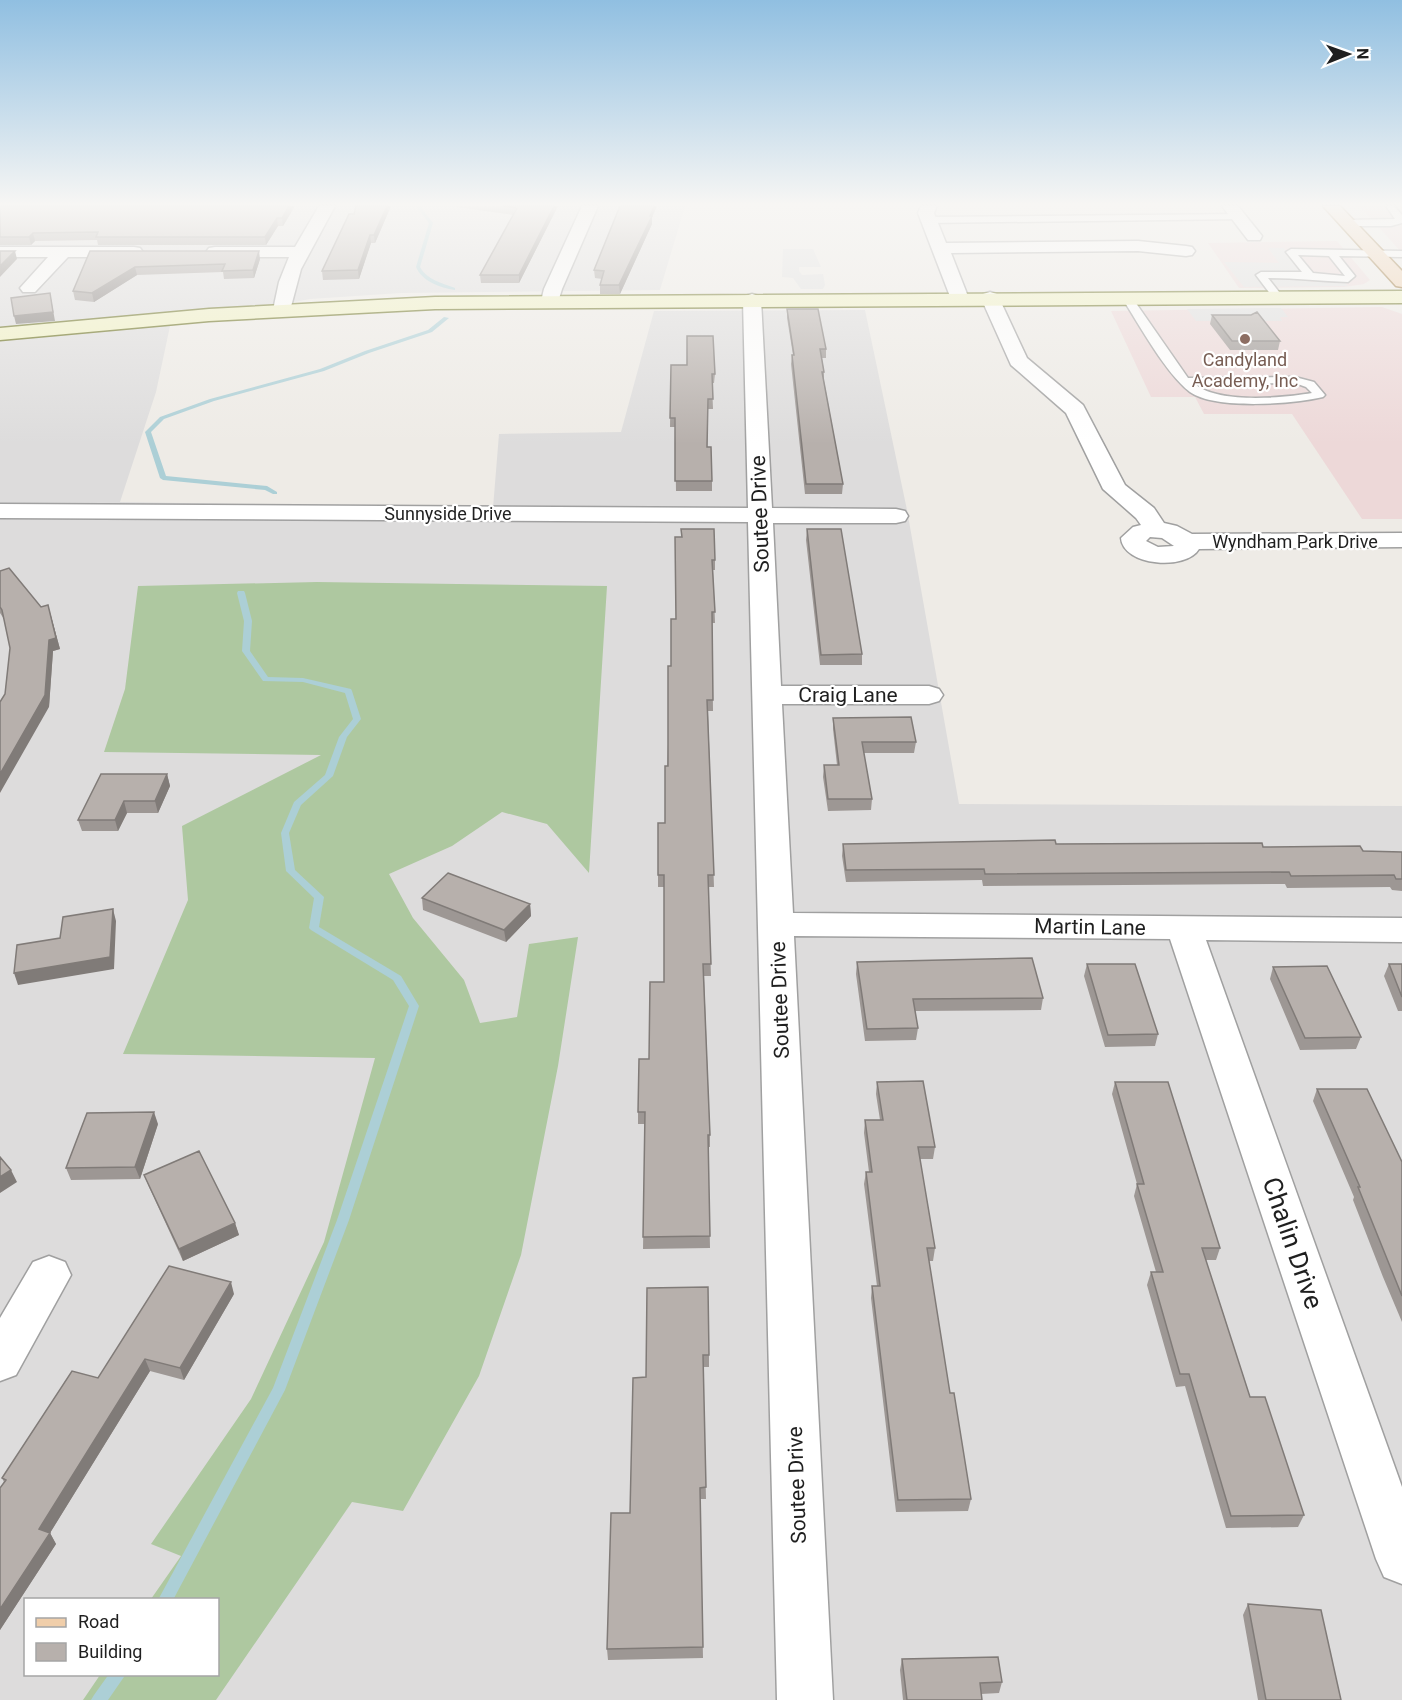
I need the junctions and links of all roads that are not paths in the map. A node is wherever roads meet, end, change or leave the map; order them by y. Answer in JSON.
{"nodes":[{"id":1,"x":32,"y":285,"type":"edge"},
{"id":2,"x":287,"y":285,"type":"edge"},
{"id":3,"x":555,"y":285,"type":"edge"},
{"id":4,"x":955,"y":285,"type":"edge"},
{"id":5,"x":1269,"y":285,"type":"edge"},
{"id":6,"x":29,"y":288,"type":"dead end"},
{"id":7,"x":1278,"y":297,"type":"junction"},
{"id":8,"x":1402,"y":297,"type":"edge"},
{"id":9,"x":990,"y":298,"type":"junction"},
{"id":10,"x":1127,"y":298,"type":"junction"},
{"id":11,"x":960,"y":299,"type":"junction"},
{"id":12,"x":752,"y":300,"type":"junction"},
{"id":13,"x":550,"y":301,"type":"junction"},
{"id":14,"x":282,"y":310,"type":"junction"},
{"id":15,"x":0,"y":334,"type":"edge"},
{"id":16,"x":1186,"y":381,"type":"junction"},
{"id":17,"x":0,"y":511,"type":"edge"},
{"id":18,"x":760,"y":516,"type":"junction"},
{"id":19,"x":896,"y":516,"type":"dead end"},
{"id":20,"x":1402,"y":540,"type":"edge"},
{"id":21,"x":929,"y":694,"type":"dead end"},
{"id":22,"x":767,"y":695,"type":"junction"},
{"id":23,"x":777,"y":924,"type":"junction"},
{"id":24,"x":1184,"y":928,"type":"junction"},
{"id":25,"x":1402,"y":930,"type":"edge"},
{"id":26,"x":49,"y":1275,"type":"dead end"},
{"id":27,"x":0,"y":1360,"type":"edge"},
{"id":28,"x":1402,"y":1559,"type":"edge"},
{"id":29,"x":805,"y":1700,"type":"edge"}],
"edges":[{"from":1,"to":6,"type":"street"},
{"from":2,"to":14,"type":"street"},
{"from":3,"to":13,"type":"street"},
{"from":4,"to":11,"type":"street"},
{"from":5,"to":7,"type":"lane"},
{"from":7,"to":8,"type":"main road"},
{"from":7,"to":10,"type":"main road"},
{"from":9,"to":10,"type":"main road"},
{"from":9,"to":11,"type":"main road"},
{"from":9,"to":20,"type":"street","name":"Wyndham Park Drive"},
{"from":10,"to":16,"type":"lane"},
{"from":11,"to":12,"type":"main road"},
{"from":12,"to":13,"type":"main road"},
{"from":12,"to":18,"type":"street","name":"Soutee Drive"},
{"from":13,"to":14,"type":"main road"},
{"from":14,"to":15,"type":"main road"},
{"from":16,"to":16,"type":"lane"},
{"from":17,"to":18,"type":"street","name":"Sunnyside Drive"},
{"from":18,"to":19,"type":"street","name":"Sunnyside Drive"},
{"from":18,"to":22,"type":"street","name":"Soutee Drive"},
{"from":21,"to":22,"type":"street","name":"Craig Lane"},
{"from":22,"to":23,"type":"street","name":"Soutee Drive"},
{"from":23,"to":24,"type":"street","name":"Martin Lane"},
{"from":23,"to":29,"type":"street","name":"Soutee Drive"},
{"from":24,"to":25,"type":"street","name":"Martin Lane"},
{"from":24,"to":28,"type":"street","name":"Chalin Drive"},
{"from":26,"to":27,"type":"street"}]}
